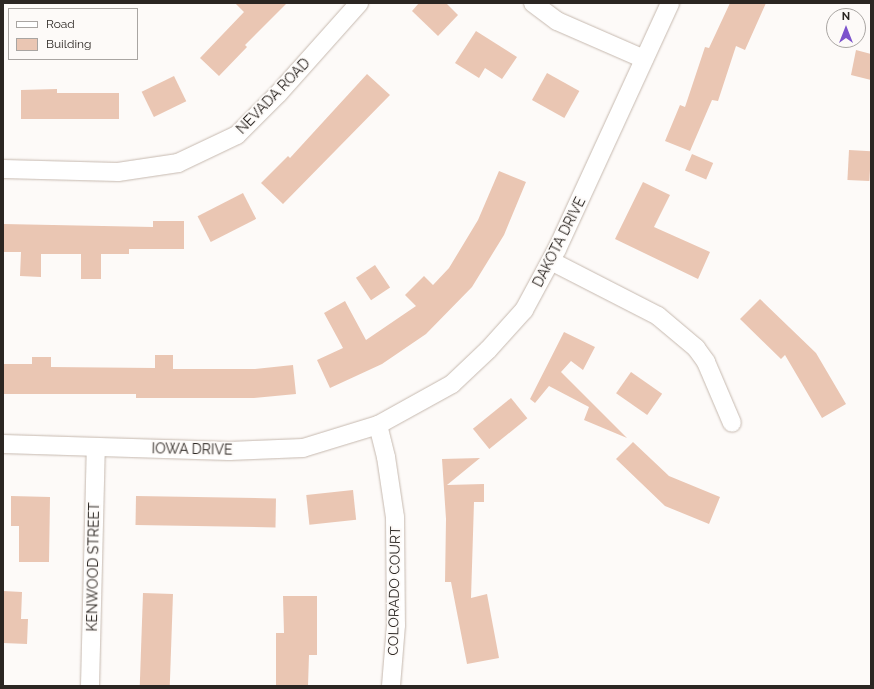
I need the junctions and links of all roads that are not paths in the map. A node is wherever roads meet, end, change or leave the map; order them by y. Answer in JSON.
{"nodes":[{"id":1,"x":359,"y":3,"type":"edge"},
{"id":2,"x":533,"y":3,"type":"edge"},
{"id":3,"x":670,"y":3,"type":"edge"},
{"id":4,"x":644,"y":59,"type":"junction"},
{"id":5,"x":3,"y":169,"type":"edge"},
{"id":6,"x":551,"y":261,"type":"junction"},
{"id":7,"x":732,"y":423,"type":"dead end"},
{"id":8,"x":378,"y":425,"type":"junction"},
{"id":9,"x":3,"y":444,"type":"edge"},
{"id":10,"x":96,"y":448,"type":"junction"},
{"id":11,"x":90,"y":686,"type":"edge"},
{"id":12,"x":391,"y":686,"type":"edge"}],
"edges":[{"from":1,"to":5,"type":"street","name":"NEVADA ROAD"},
{"from":2,"to":4,"type":"street"},
{"from":3,"to":4,"type":"street","name":"DAKOTA DRIVE"},
{"from":4,"to":6,"type":"street","name":"DAKOTA DRIVE"},
{"from":6,"to":7,"type":"street"},
{"from":6,"to":8,"type":"street","name":"DAKOTA DRIVE"},
{"from":8,"to":10,"type":"street","name":"IOWA DRIVE"},
{"from":8,"to":12,"type":"street","name":"COLORADO COURT"},
{"from":9,"to":10,"type":"street","name":"IOWA DRIVE"},
{"from":10,"to":11,"type":"street","name":"KENWOOD STREET"}]}
